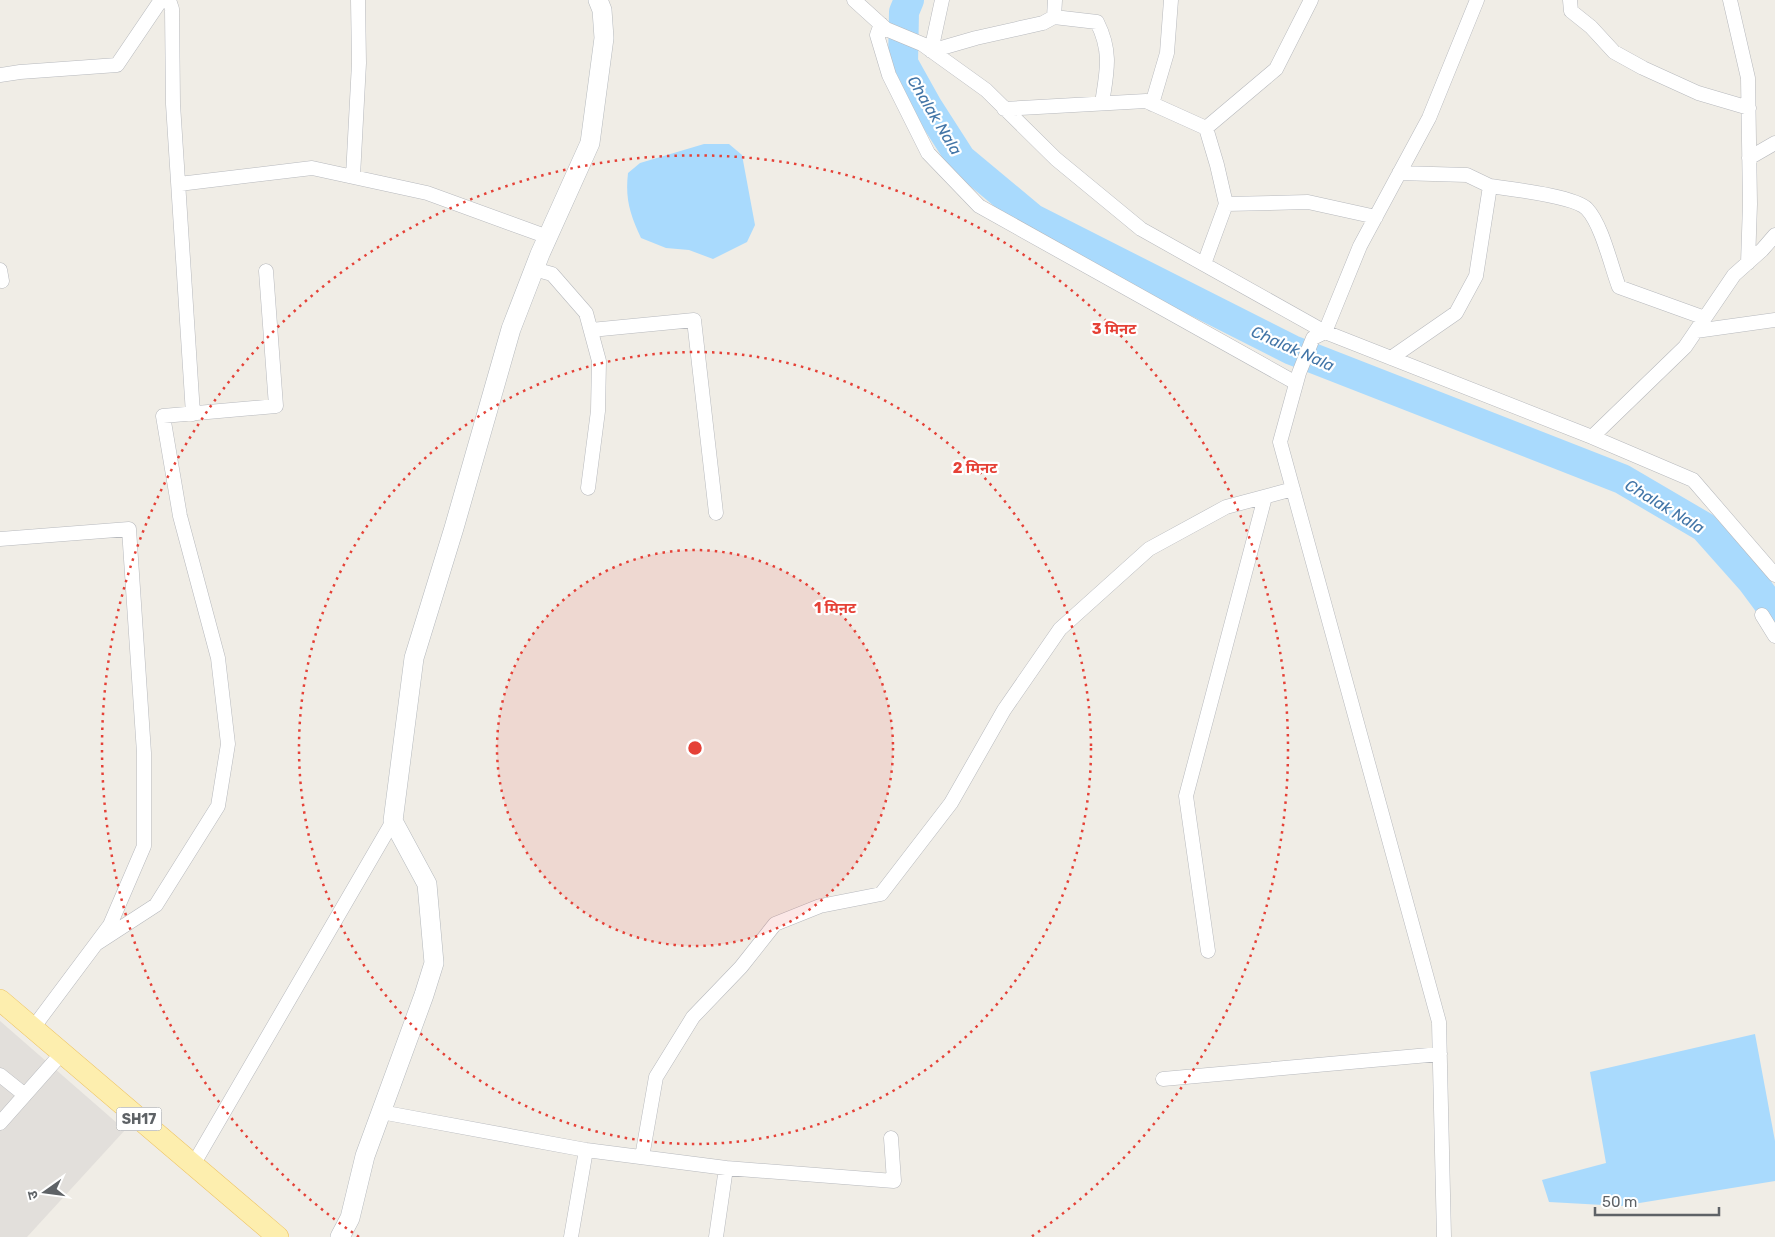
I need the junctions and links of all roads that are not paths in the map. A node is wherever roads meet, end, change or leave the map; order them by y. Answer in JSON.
{"nodes":[{"id":1,"x":161,"y":0,"type":"edge"},
{"id":2,"x":169,"y":0,"type":"edge"},
{"id":3,"x":358,"y":0,"type":"edge"},
{"id":4,"x":598,"y":0,"type":"edge"},
{"id":5,"x":854,"y":0,"type":"edge"},
{"id":6,"x":942,"y":0,"type":"edge"},
{"id":7,"x":1055,"y":0,"type":"edge"},
{"id":8,"x":1171,"y":0,"type":"edge"},
{"id":9,"x":1311,"y":0,"type":"edge"},
{"id":10,"x":1477,"y":0,"type":"edge"},
{"id":11,"x":1570,"y":0,"type":"edge"},
{"id":12,"x":1730,"y":0,"type":"edge"},
{"id":13,"x":869,"y":6,"type":"edge"},
{"id":14,"x":1054,"y":17,"type":"junction"},
{"id":15,"x":883,"y":26,"type":"junction"},
{"id":16,"x":927,"y":48,"type":"junction"},
{"id":17,"x":0,"y":75,"type":"edge"},
{"id":18,"x":1102,"y":103,"type":"junction"},
{"id":19,"x":1152,"y":104,"type":"junction"},
{"id":20,"x":1748,"y":108,"type":"junction"},
{"id":21,"x":1004,"y":109,"type":"junction"},
{"id":22,"x":1206,"y":128,"type":"junction"},
{"id":23,"x":1775,"y":143,"type":"edge"},
{"id":24,"x":1749,"y":158,"type":"junction"},
{"id":25,"x":1399,"y":173,"type":"junction"},
{"id":26,"x":353,"y":176,"type":"junction"},
{"id":27,"x":179,"y":184,"type":"junction"},
{"id":28,"x":1490,"y":186,"type":"junction"},
{"id":29,"x":1226,"y":204,"type":"junction"},
{"id":30,"x":1376,"y":216,"type":"junction"},
{"id":31,"x":1775,"y":235,"type":"edge"},
{"id":32,"x":548,"y":237,"type":"junction"},
{"id":33,"x":1769,"y":249,"type":"edge"},
{"id":34,"x":1748,"y":262,"type":"junction"},
{"id":35,"x":1204,"y":264,"type":"junction"},
{"id":36,"x":534,"y":269,"type":"junction"},
{"id":37,"x":266,"y":270,"type":"dead end"},
{"id":38,"x":1704,"y":318,"type":"junction"},
{"id":39,"x":1775,"y":320,"type":"edge"},
{"id":40,"x":591,"y":330,"type":"junction"},
{"id":41,"x":1696,"y":331,"type":"junction"},
{"id":42,"x":1319,"y":335,"type":"junction"},
{"id":43,"x":1391,"y":358,"type":"junction"},
{"id":44,"x":1297,"y":378,"type":"junction"},
{"id":45,"x":193,"y":414,"type":"junction"},
{"id":46,"x":1592,"y":437,"type":"junction"},
{"id":47,"x":588,"y":488,"type":"dead end"},
{"id":48,"x":1293,"y":489,"type":"junction"},
{"id":49,"x":1265,"y":497,"type":"junction"},
{"id":50,"x":716,"y":513,"type":"dead end"},
{"id":51,"x":0,"y":539,"type":"edge"},
{"id":52,"x":1775,"y":575,"type":"edge"},
{"id":53,"x":1762,"y":615,"type":"dead end"},
{"id":54,"x":1775,"y":636,"type":"edge"},
{"id":55,"x":393,"y":821,"type":"junction"},
{"id":56,"x":96,"y":944,"type":"junction"},
{"id":57,"x":1208,"y":951,"type":"dead end"},
{"id":58,"x":0,"y":1000,"type":"edge"},
{"id":59,"x":33,"y":1028,"type":"junction"},
{"id":60,"x":62,"y":1053,"type":"junction"},
{"id":61,"x":1440,"y":1054,"type":"junction"},
{"id":62,"x":0,"y":1075,"type":"edge"},
{"id":63,"x":1164,"y":1079,"type":"dead end"},
{"id":64,"x":25,"y":1095,"type":"junction"},
{"id":65,"x":381,"y":1112,"type":"junction"},
{"id":66,"x":0,"y":1123,"type":"edge"},
{"id":67,"x":892,"y":1138,"type":"dead end"},
{"id":68,"x":586,"y":1150,"type":"junction"},
{"id":69,"x":642,"y":1157,"type":"junction"},
{"id":70,"x":193,"y":1165,"type":"junction"},
{"id":71,"x":726,"y":1168,"type":"junction"},
{"id":72,"x":278,"y":1237,"type":"edge"},
{"id":73,"x":340,"y":1237,"type":"edge"},
{"id":74,"x":571,"y":1237,"type":"edge"},
{"id":75,"x":716,"y":1237,"type":"edge"},
{"id":76,"x":1444,"y":1237,"type":"edge"}],
"edges":[{"from":1,"to":17,"type":"street"},
{"from":2,"to":27,"type":"street"},
{"from":3,"to":26,"type":"street"},
{"from":4,"to":32,"type":"street"},
{"from":5,"to":13,"type":"street"},
{"from":6,"to":16,"type":"street"},
{"from":7,"to":14,"type":"street"},
{"from":8,"to":19,"type":"street"},
{"from":9,"to":22,"type":"street"},
{"from":10,"to":25,"type":"street"},
{"from":11,"to":20,"type":"street"},
{"from":12,"to":20,"type":"street"},
{"from":13,"to":15,"type":"street"},
{"from":14,"to":16,"type":"street"},
{"from":14,"to":18,"type":"street"},
{"from":15,"to":16,"type":"street"},
{"from":15,"to":44,"type":"street"},
{"from":16,"to":21,"type":"street"},
{"from":18,"to":19,"type":"street"},
{"from":18,"to":21,"type":"street"},
{"from":19,"to":22,"type":"street"},
{"from":20,"to":24,"type":"street"},
{"from":21,"to":35,"type":"street"},
{"from":22,"to":29,"type":"street"},
{"from":23,"to":24,"type":"street"},
{"from":24,"to":34,"type":"street"},
{"from":25,"to":28,"type":"street"},
{"from":25,"to":30,"type":"street"},
{"from":26,"to":27,"type":"street"},
{"from":26,"to":32,"type":"street"},
{"from":27,"to":45,"type":"street"},
{"from":28,"to":38,"type":"street"},
{"from":28,"to":43,"type":"street"},
{"from":29,"to":30,"type":"street"},
{"from":29,"to":35,"type":"street"},
{"from":30,"to":42,"type":"street"},
{"from":31,"to":33,"type":"street"},
{"from":32,"to":36,"type":"street"},
{"from":33,"to":34,"type":"street"},
{"from":34,"to":38,"type":"street"},
{"from":35,"to":42,"type":"street"},
{"from":36,"to":40,"type":"street"},
{"from":36,"to":55,"type":"street"},
{"from":37,"to":45,"type":"street"},
{"from":38,"to":41,"type":"street"},
{"from":39,"to":41,"type":"street"},
{"from":40,"to":47,"type":"street"},
{"from":40,"to":50,"type":"street"},
{"from":41,"to":46,"type":"street"},
{"from":42,"to":43,"type":"street"},
{"from":42,"to":44,"type":"street"},
{"from":43,"to":46,"type":"street"},
{"from":44,"to":48,"type":"street"},
{"from":45,"to":56,"type":"street"},
{"from":46,"to":52,"type":"street"},
{"from":48,"to":49,"type":"street"},
{"from":48,"to":61,"type":"street"},
{"from":49,"to":57,"type":"street"},
{"from":49,"to":69,"type":"street"},
{"from":51,"to":56,"type":"street"},
{"from":53,"to":54,"type":"street"},
{"from":55,"to":65,"type":"street"},
{"from":55,"to":70,"type":"street"},
{"from":56,"to":59,"type":"street"},
{"from":58,"to":59,"type":"main road","number":"SH17"},
{"from":59,"to":60,"type":"main road","number":"SH17"},
{"from":60,"to":64,"type":"street"},
{"from":60,"to":70,"type":"main road","number":"SH17"},
{"from":61,"to":63,"type":"street"},
{"from":61,"to":76,"type":"street"},
{"from":62,"to":64,"type":"street"},
{"from":64,"to":66,"type":"street"},
{"from":65,"to":68,"type":"street"},
{"from":65,"to":73,"type":"street"},
{"from":67,"to":71,"type":"street"},
{"from":68,"to":69,"type":"street"},
{"from":68,"to":74,"type":"street"},
{"from":69,"to":71,"type":"street"},
{"from":70,"to":72,"type":"main road","number":"SH17"},
{"from":71,"to":75,"type":"street"}]}
